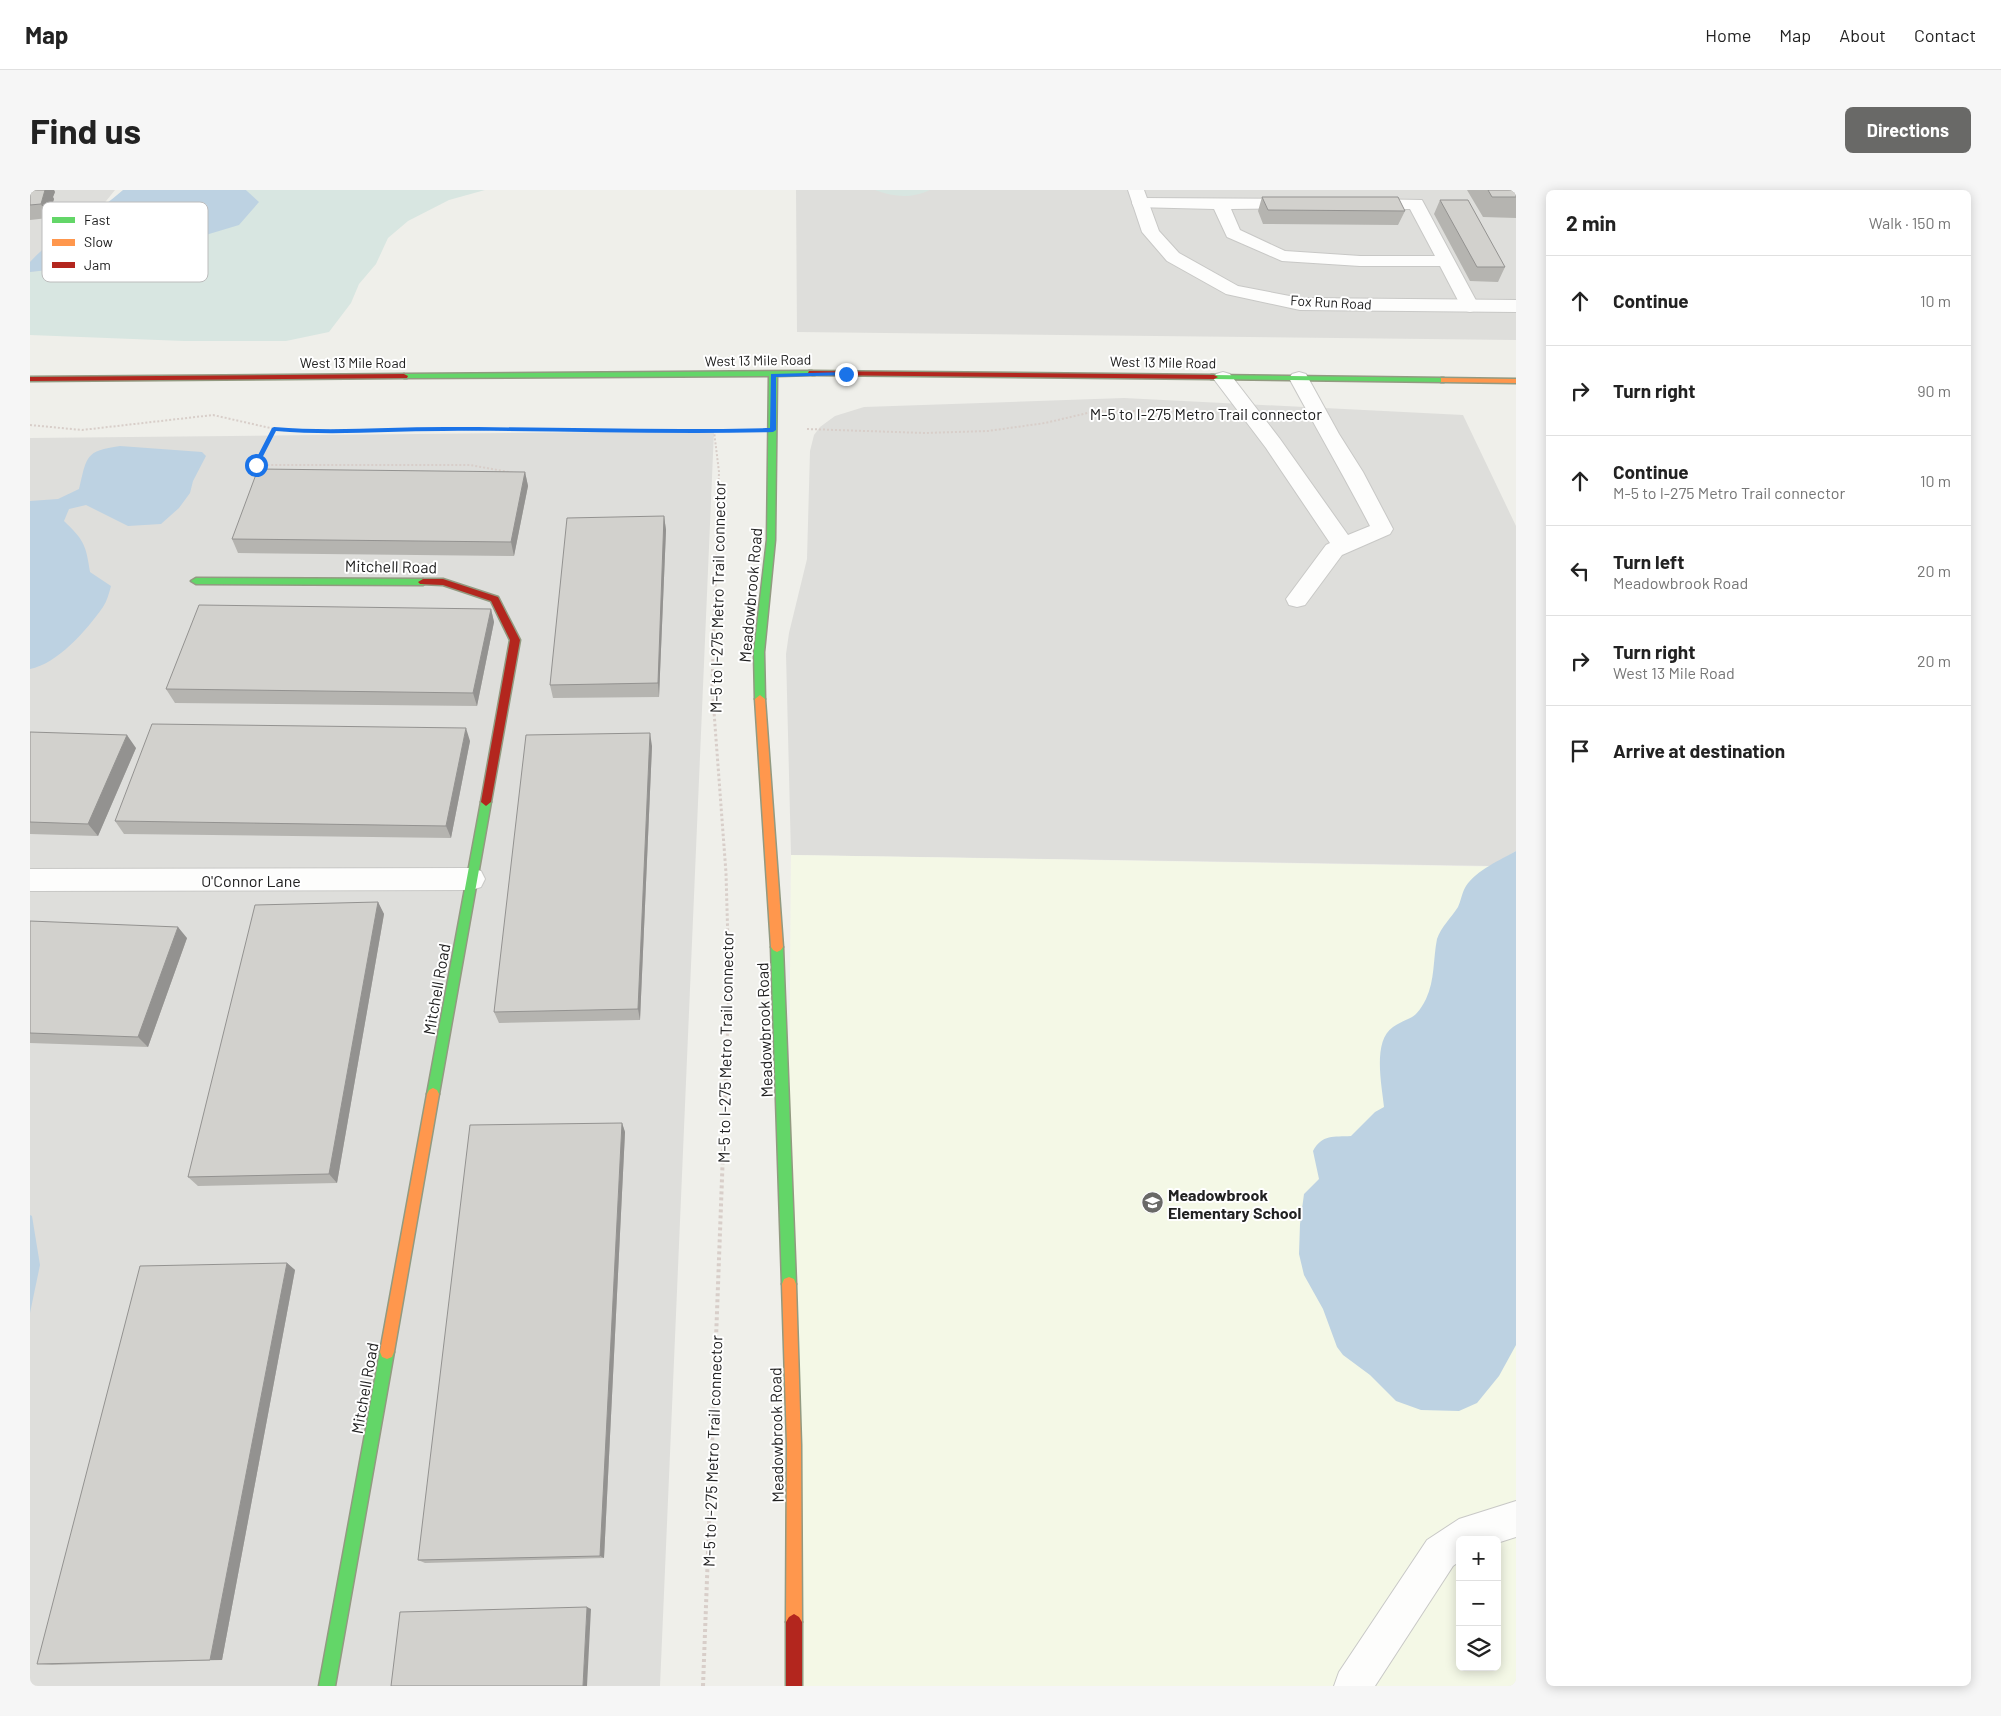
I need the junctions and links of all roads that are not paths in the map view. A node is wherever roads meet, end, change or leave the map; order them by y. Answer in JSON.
{"nodes":[{"id":1,"x":1138,"y":196,"type":"edge"},
{"id":2,"x":1221,"y":204,"type":"junction"},
{"id":3,"x":1309,"y":204,"type":"edge"},
{"id":4,"x":1348,"y":204,"type":"edge"},
{"id":5,"x":1446,"y":261,"type":"junction"},
{"id":6,"x":1470,"y":306,"type":"junction"},
{"id":7,"x":1516,"y":306,"type":"edge"},
{"id":8,"x":773,"y":375,"type":"junction"},
{"id":9,"x":1223,"y":378,"type":"junction"},
{"id":10,"x":1299,"y":378,"type":"junction"},
{"id":11,"x":30,"y":379,"type":"edge"},
{"id":12,"x":1516,"y":381,"type":"edge"},
{"id":13,"x":1344,"y":546,"type":"junction"},
{"id":14,"x":196,"y":581,"type":"dead end"},
{"id":15,"x":1297,"y":599,"type":"dead end"},
{"id":16,"x":472,"y":879,"type":"junction"},
{"id":17,"x":30,"y":880,"type":"edge"},
{"id":18,"x":1516,"y":1519,"type":"edge"},
{"id":19,"x":1466,"y":1536,"type":"edge"},
{"id":20,"x":1456,"y":1543,"type":"edge"},
{"id":21,"x":327,"y":1686,"type":"edge"},
{"id":22,"x":794,"y":1686,"type":"edge"},
{"id":23,"x":1353,"y":1686,"type":"edge"}],
"edges":[{"from":1,"to":2,"type":"street"},
{"from":1,"to":6,"type":"street","name":"Fox Run Road"},
{"from":2,"to":3,"type":"street"},
{"from":2,"to":5,"type":"street"},
{"from":4,"to":5,"type":"street"},
{"from":5,"to":6,"type":"street"},
{"from":6,"to":7,"type":"street","name":"Fox Run Road"},
{"from":8,"to":9,"type":"street","name":"West 13 Mile Road"},
{"from":8,"to":11,"type":"street","name":"West 13 Mile Road"},
{"from":8,"to":22,"type":"street","name":"Meadowbrook Road"},
{"from":9,"to":10,"type":"street","name":"West 13 Mile Road"},
{"from":9,"to":13,"type":"street"},
{"from":10,"to":12,"type":"street","name":"West 13 Mile Road"},
{"from":10,"to":13,"type":"street"},
{"from":13,"to":15,"type":"street"},
{"from":14,"to":16,"type":"street","name":"Mitchell Road"},
{"from":16,"to":17,"type":"street","name":"O'Connor Lane"},
{"from":16,"to":21,"type":"street","name":"Mitchell Road"},
{"from":18,"to":19,"type":"street"},
{"from":20,"to":23,"type":"street"}]}
